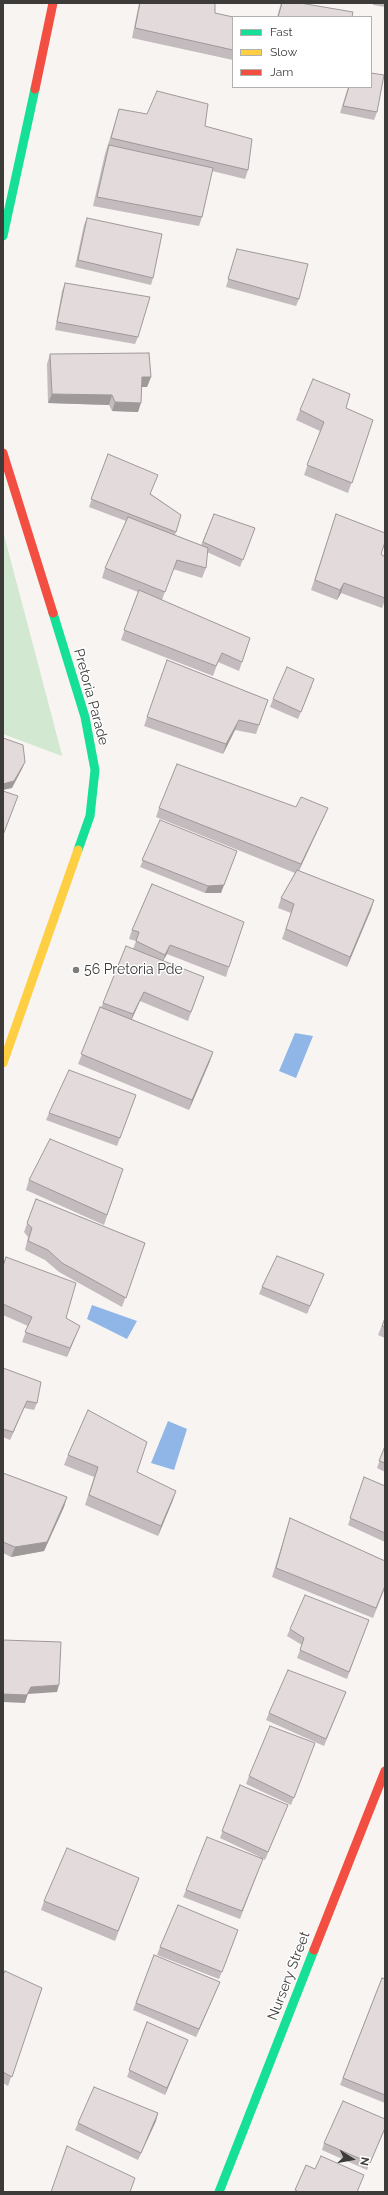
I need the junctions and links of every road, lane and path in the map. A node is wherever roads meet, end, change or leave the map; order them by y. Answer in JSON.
{"nodes":[{"id":1,"x":53,"y":3,"type":"edge"},
{"id":2,"x":3,"y":236,"type":"edge"},
{"id":3,"x":3,"y":453,"type":"edge"},
{"id":4,"x":3,"y":1063,"type":"edge"},
{"id":5,"x":385,"y":1771,"type":"edge"},
{"id":6,"x":219,"y":2192,"type":"edge"}],
"edges":[{"from":1,"to":2,"type":"street"},
{"from":3,"to":4,"type":"street","name":"Pretoria Parade"},
{"from":5,"to":6,"type":"street","name":"Nursery Street"}]}
